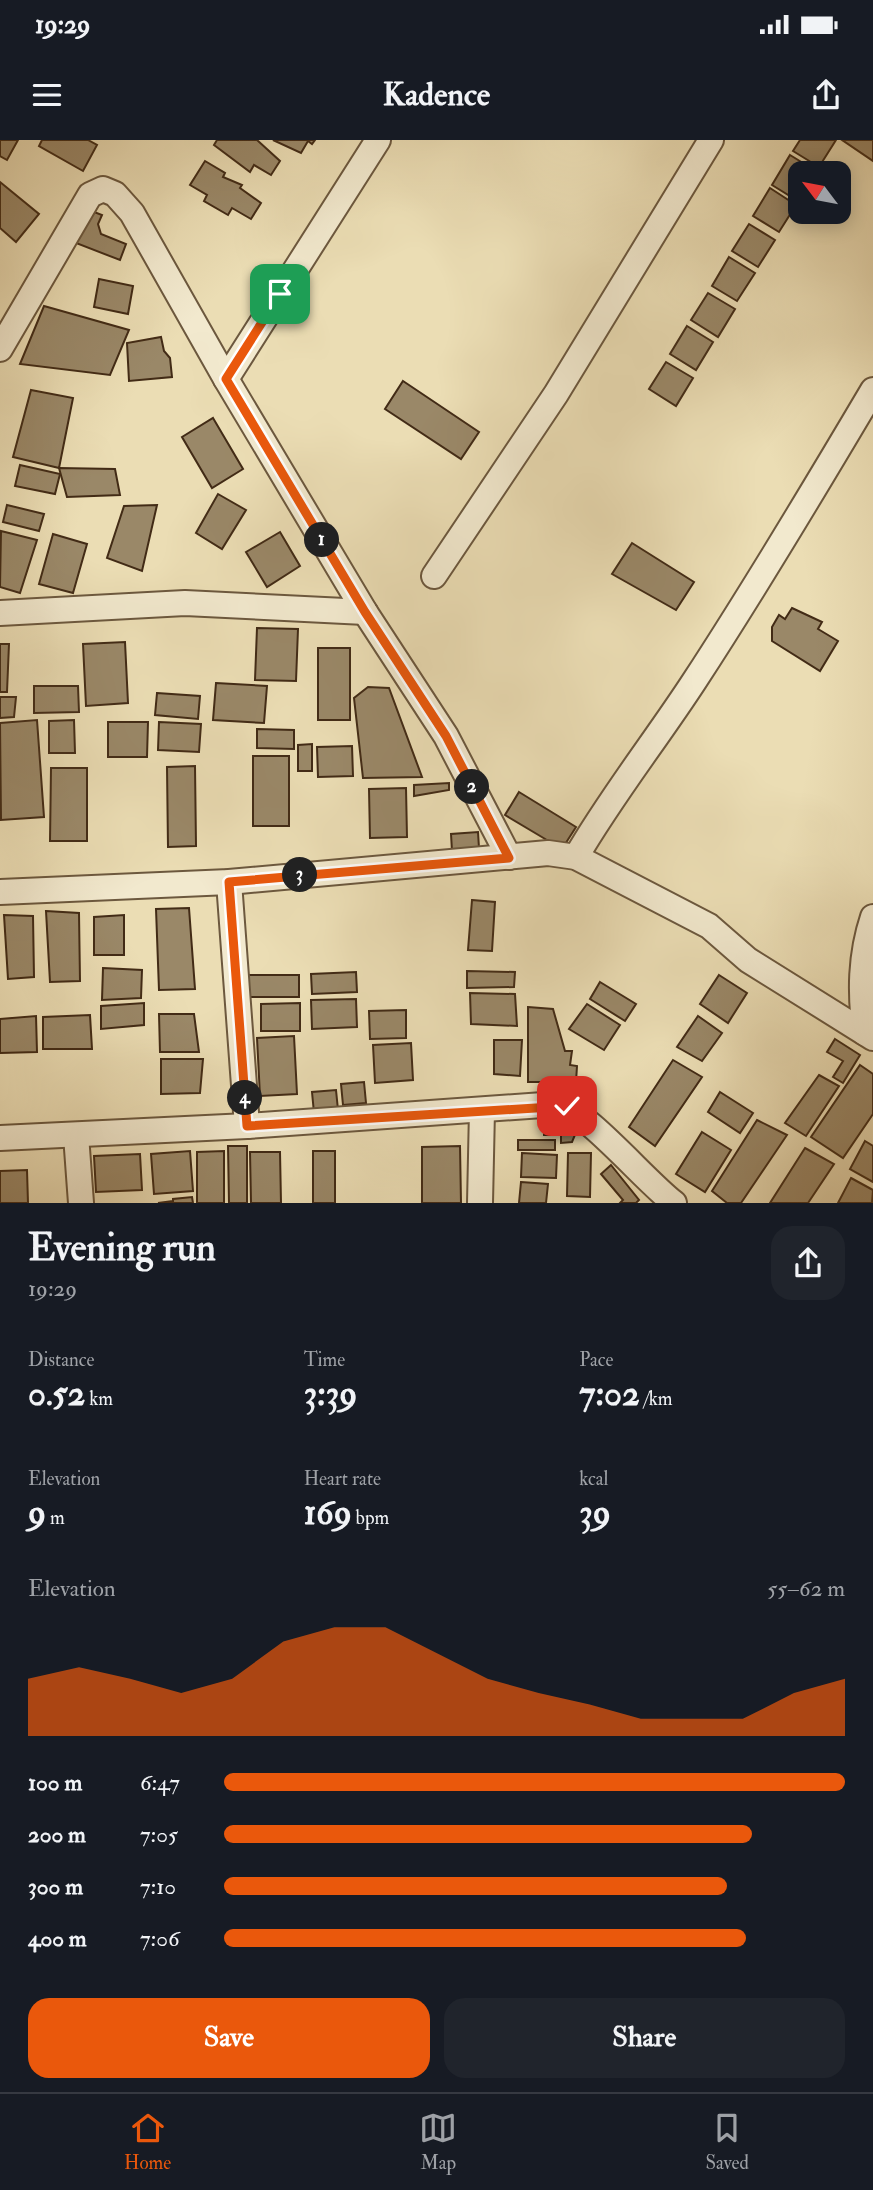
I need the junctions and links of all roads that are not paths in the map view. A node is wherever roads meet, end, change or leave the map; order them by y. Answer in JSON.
{"nodes":[{"id":1,"x":378,"y":140,"type":"edge"},
{"id":2,"x":711,"y":140,"type":"edge"},
{"id":3,"x":0,"y":349,"type":"edge"},
{"id":4,"x":226,"y":379,"type":"junction"},
{"id":5,"x":873,"y":390,"type":"edge"},
{"id":6,"x":434,"y":576,"type":"dead end"},
{"id":7,"x":365,"y":612,"type":"junction"},
{"id":8,"x":0,"y":613,"type":"edge"},
{"id":9,"x":576,"y":857,"type":"junction"},
{"id":10,"x":509,"y":858,"type":"junction"},
{"id":11,"x":229,"y":882,"type":"junction"},
{"id":12,"x":0,"y":892,"type":"edge"},
{"id":13,"x":873,"y":917,"type":"edge"},
{"id":14,"x":869,"y":1035,"type":"edge"},
{"id":15,"x":482,"y":1110,"type":"junction"},
{"id":16,"x":247,"y":1126,"type":"junction"},
{"id":17,"x":76,"y":1135,"type":"junction"},
{"id":18,"x":0,"y":1138,"type":"edge"},
{"id":19,"x":81,"y":1203,"type":"edge"},
{"id":20,"x":480,"y":1203,"type":"edge"},
{"id":21,"x":674,"y":1203,"type":"edge"}],
"edges":[{"from":1,"to":4,"type":"street"},
{"from":2,"to":6,"type":"street"},
{"from":3,"to":4,"type":"street"},
{"from":4,"to":7,"type":"street"},
{"from":5,"to":9,"type":"street"},
{"from":7,"to":8,"type":"street"},
{"from":7,"to":10,"type":"street"},
{"from":9,"to":10,"type":"street"},
{"from":9,"to":14,"type":"street"},
{"from":10,"to":11,"type":"street"},
{"from":11,"to":12,"type":"street"},
{"from":11,"to":16,"type":"street"},
{"from":13,"to":14,"type":"street"},
{"from":15,"to":16,"type":"street"},
{"from":15,"to":20,"type":"street"},
{"from":15,"to":21,"type":"street"},
{"from":16,"to":17,"type":"street"},
{"from":17,"to":18,"type":"street"},
{"from":17,"to":19,"type":"street"}]}
